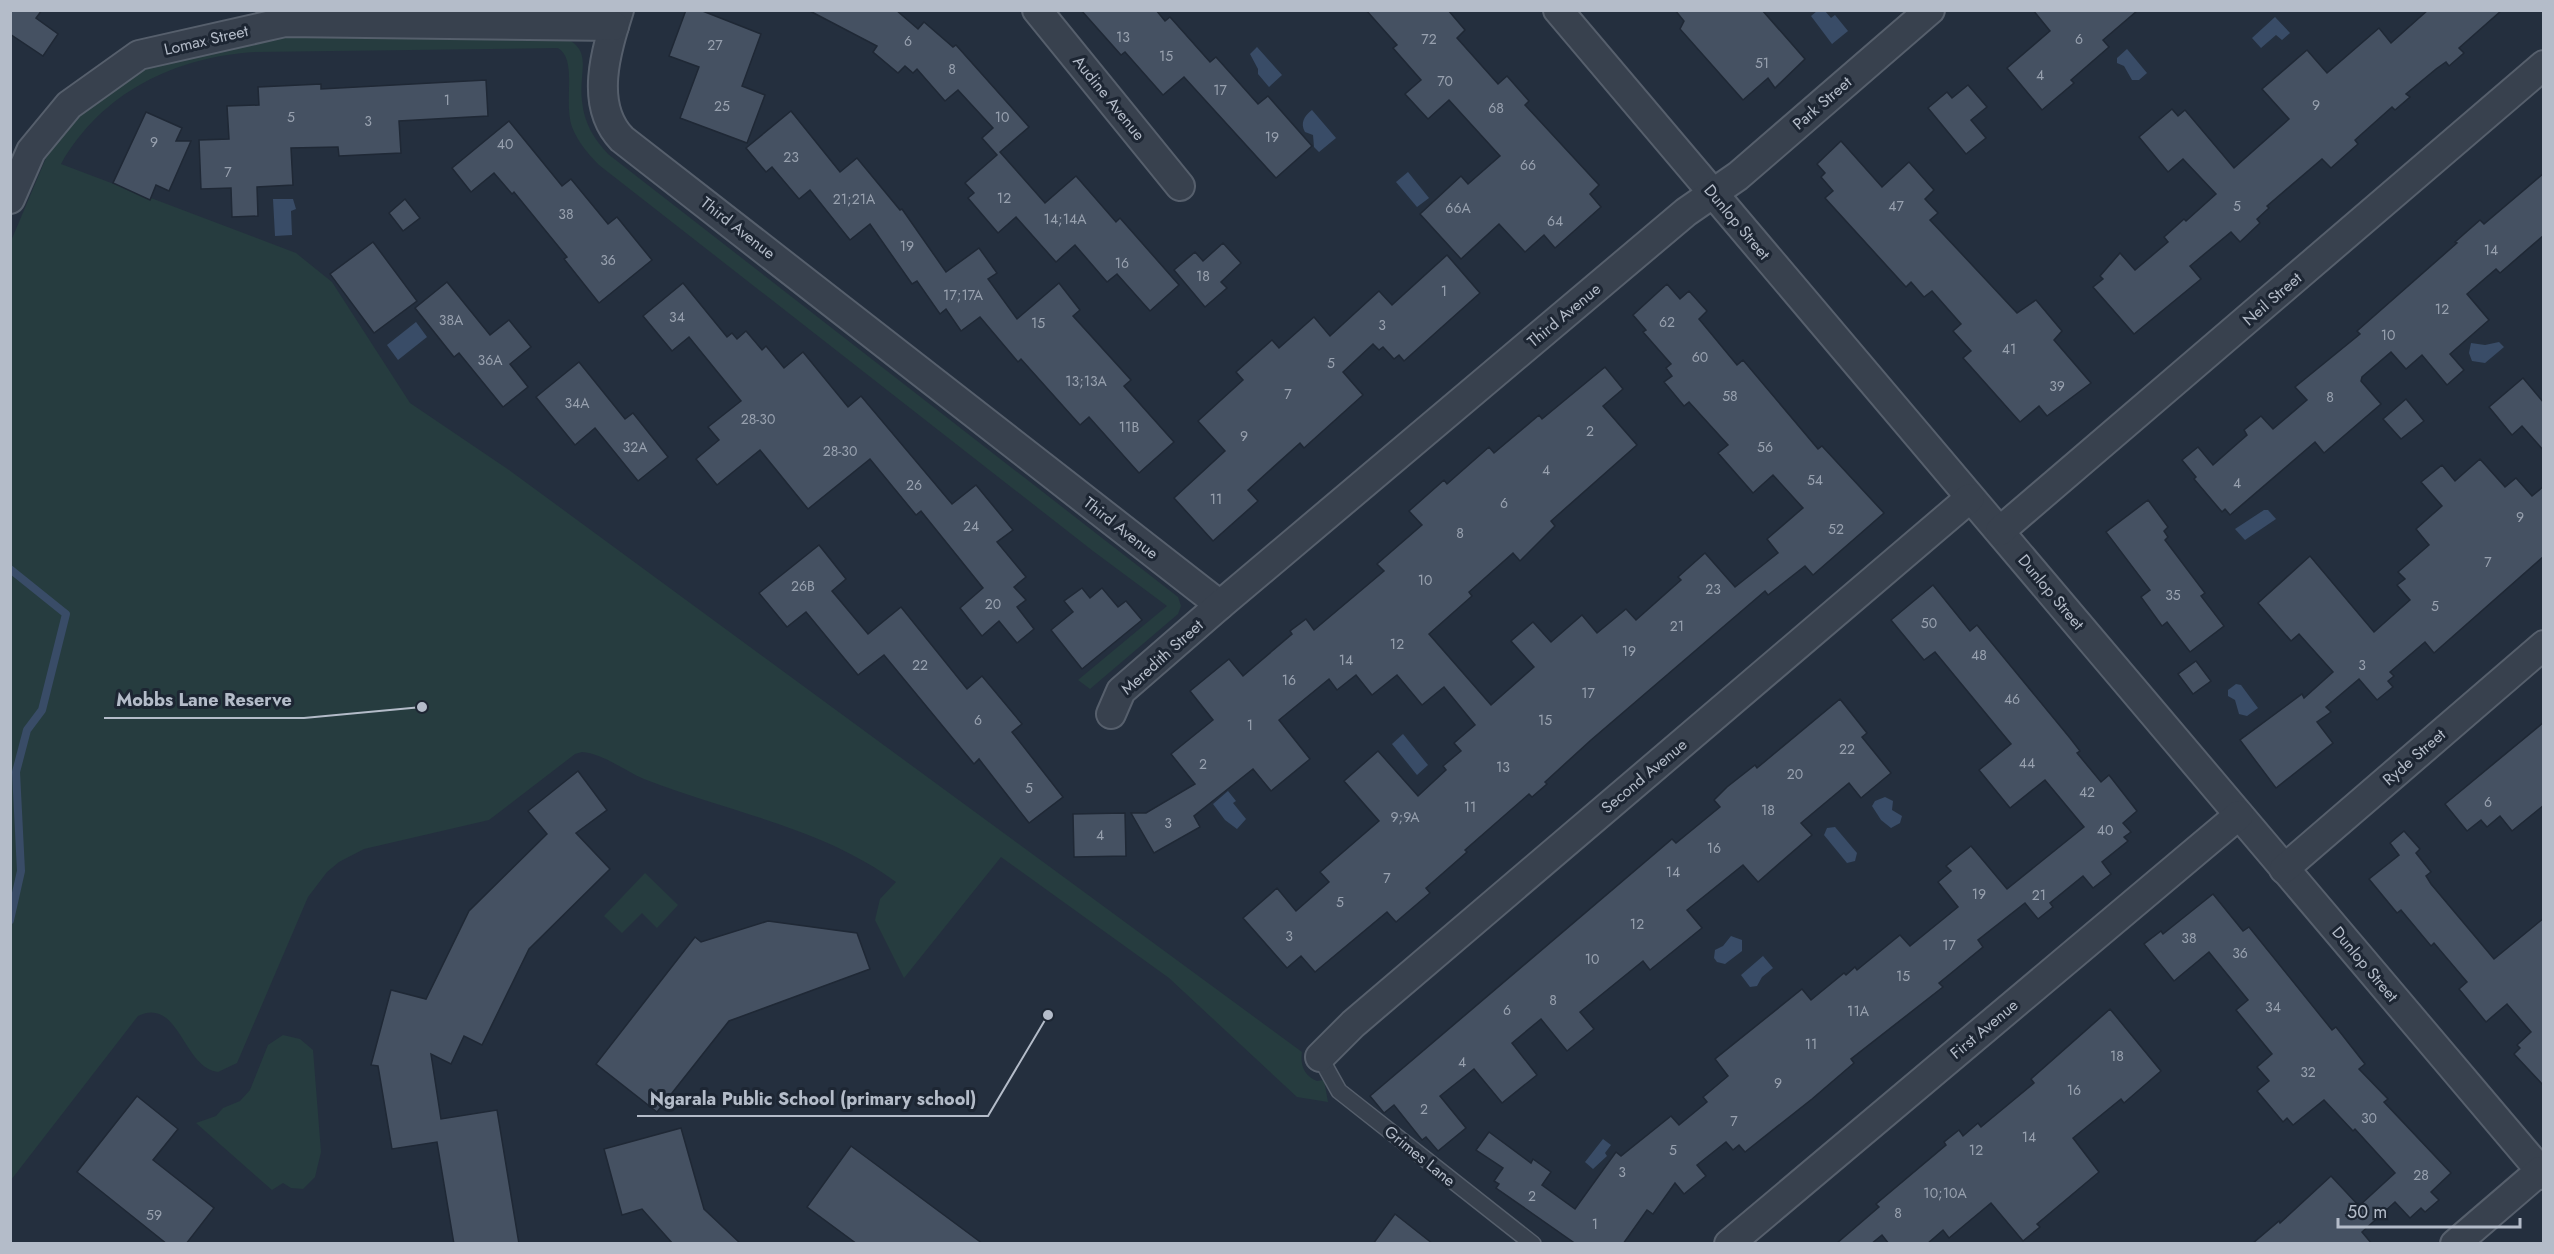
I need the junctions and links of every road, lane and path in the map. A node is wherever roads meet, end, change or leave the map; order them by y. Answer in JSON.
{"nodes":[{"id":1,"x":1037,"y":10,"type":"edge"},
{"id":2,"x":1558,"y":10,"type":"edge"},
{"id":3,"x":1930,"y":10,"type":"edge"},
{"id":4,"x":317,"y":16,"type":"edge"},
{"id":5,"x":617,"y":18,"type":"edge"},
{"id":6,"x":2544,"y":65,"type":"edge"},
{"id":7,"x":1180,"y":186,"type":"dead end"},
{"id":8,"x":1713,"y":194,"type":"junction"},
{"id":9,"x":10,"y":199,"type":"edge"},
{"id":10,"x":1970,"y":498,"type":"junction"},
{"id":11,"x":2000,"y":531,"type":"junction"},
{"id":12,"x":1220,"y":605,"type":"junction"},
{"id":13,"x":2544,"y":645,"type":"edge"},
{"id":14,"x":1111,"y":714,"type":"dead end"},
{"id":15,"x":2239,"y":815,"type":"junction"},
{"id":16,"x":2284,"y":868,"type":"junction"},
{"id":17,"x":1320,"y":1057,"type":"joint"},
{"id":18,"x":2542,"y":1173,"type":"edge"},
{"id":19,"x":1533,"y":1244,"type":"edge"},
{"id":20,"x":1730,"y":1244,"type":"edge"},
{"id":21,"x":2455,"y":1244,"type":"edge"}],
"edges":[{"from":1,"to":7,"type":"street","name":"Audine Avenue"},
{"from":2,"to":8,"type":"street","name":"Dunlop Street"},
{"from":3,"to":8,"type":"street","name":"Park Street"},
{"from":4,"to":5,"type":"street","name":"Lomax Street"},
{"from":4,"to":9,"type":"street","name":"Lomax Street"},
{"from":5,"to":12,"type":"street","name":"Third Avenue"},
{"from":6,"to":11,"type":"street","name":"Neil Street"},
{"from":8,"to":10,"type":"street","name":"Dunlop Street"},
{"from":8,"to":12,"type":"street","name":"Third Avenue"},
{"from":10,"to":11,"type":"street","name":"Dunlop Street"},
{"from":10,"to":17,"type":"street","name":"Second Avenue"},
{"from":11,"to":15,"type":"street","name":"Dunlop Street"},
{"from":12,"to":14,"type":"street","name":"Meredith Street"},
{"from":13,"to":16,"type":"street","name":"Ryde Street"},
{"from":15,"to":16,"type":"street","name":"Dunlop Street"},
{"from":15,"to":20,"type":"street","name":"First Avenue"},
{"from":16,"to":18,"type":"street","name":"Dunlop Street"},
{"from":17,"to":19,"type":"lane","name":"Grimes Lane"},
{"from":18,"to":21,"type":"street"}]}
